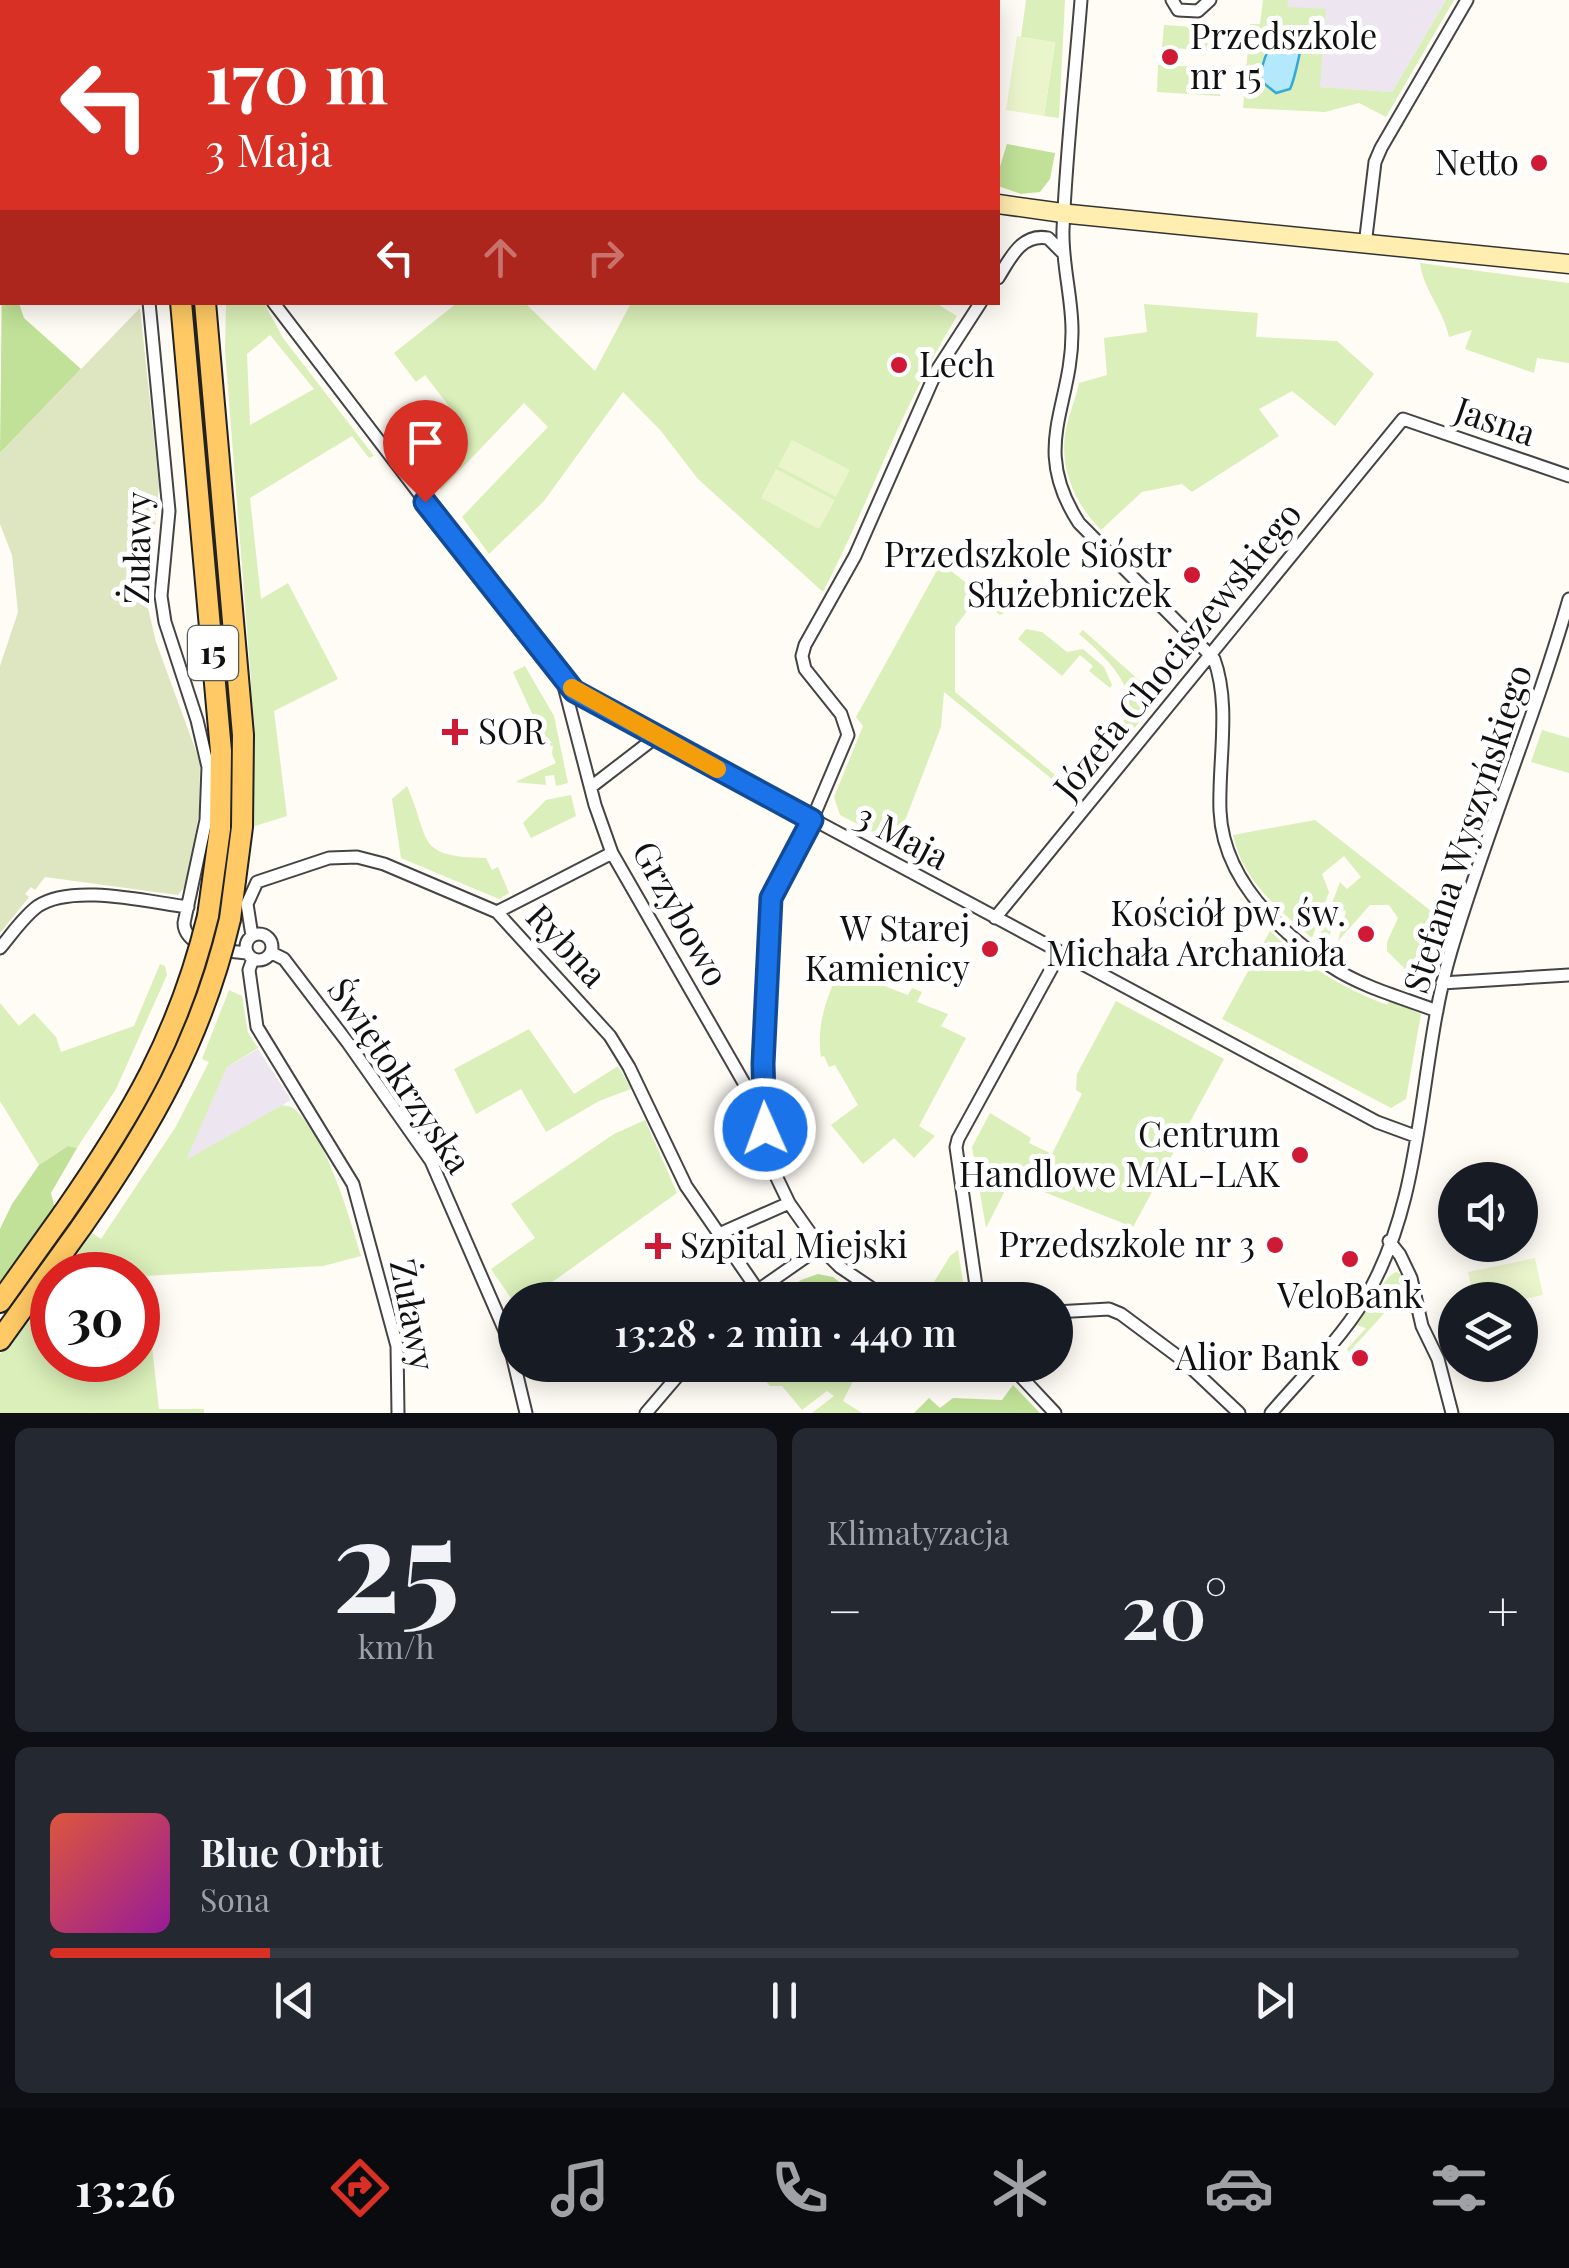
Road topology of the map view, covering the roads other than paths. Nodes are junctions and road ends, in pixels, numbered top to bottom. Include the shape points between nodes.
1 (1081, 0) edge
2 (1172, 0) edge
3 (1210, 0) edge
4 (1467, 0) edge
5 (1000, 204) edge
6 (1065, 214) junction
7 (1365, 245) junction
8 (1065, 257) junction
9 (1569, 264) edge
10 (1000, 275) edge
11 (150, 305) edge
12 (181, 305) edge
13 (205, 305) edge
14 (216, 305) edge
15 (979, 305) edge
16 (277, 306) edge
17 (213, 398) junction
18 (1403, 420) joint
19 (1569, 476) edge
20 (1569, 598) edge
21 (1210, 655) junction
22 (561, 678) junction
23 (656, 737) junction
24 (591, 788) junction
25 (812, 820) junction
26 (612, 852) junction
27 (188, 907) junction
28 (497, 912) junction
29 (219, 918) junction
30 (996, 918) junction
31 (252, 936) junction
32 (0, 948) edge
33 (1060, 952) junction
34 (269, 955) junction
35 (250, 956) junction
36 (1569, 974) edge
37 (1442, 984) junction
38 (1437, 1011) junction
39 (765, 1129) junction
40 (1416, 1136) junction
41 (789, 1204) junction
42 (719, 1234) junction
43 (1389, 1241) junction
44 (820, 1247) junction
45 (751, 1282) edge
46 (768, 1282) edge
47 (862, 1282) edge
48 (976, 1282) edge
49 (0, 1302) edge
50 (1073, 1311) edge
51 (0, 1340) edge
52 (672, 1382) edge
53 (1026, 1382) edge
54 (398, 1413) edge
55 (526, 1413) edge
56 (646, 1413) edge
57 (1055, 1413) edge
58 (1239, 1413) edge
59 (1271, 1413) edge
60 (1452, 1413) edge

1 - 6 street
2 - 3 street via 1178,10 1198,11
4 - 7 street via 1380,148
5 - 6 street
6 - 7 street
6 - 8 street
7 - 9 street
8 - 10 street via 1048,238 1033,238 1018,247
8 - 21 street via 1072,345 1054,438 1066,502
11 - 27 street, Żuławy via 170,511 161,596 208,766 206,820
12 - 29 main road, 15 via 222,751
13 - 17 main road, 15
14 - 17 main road
15 - 25 street via 936,370 855,556 804,645 805,669 841,714 848,735
16 - 22 street, 3 Maja
17 - 29 main road, 15 via 242,735 242,827
18 - 19 street, Jasna
18 - 21 street, Józefa Chociszewskiego
20 - 37 street, Stefana Wyszyńskiego
21 - 30 street, Józefa Chociszewskiego
21 - 38 street via 1220,688 1220,814 1235,871 1272,918 1334,968
22 - 23 street, 3 Maja
22 - 24 street, Grzybowo
23 - 24 street
23 - 25 street, 3 Maja
24 - 26 street, Grzybowo
25 - 30 street, 3 Maja
25 - 39 street via 771,898
26 - 28 street
26 - 39 street, Grzybowo
27 - 32 street via 54,898 28,915
27 - 35 street via 184,928 193,941
28 - 31 street, Rybna via 384,864 330,858 256,882 247,904
28 - 42 street, Rybna via 610,1036 686,1186
29 - 49 main road, 15, bridge via 161,1056 121,1128
29 - 51 main road, 15, bridge via 213,984 180,1068 136,1146
30 - 33 street, 3 Maja
31 - 34 street via 269,940
31 - 35 street via 246,943
33 - 40 street, 3 Maja via 1377,1122
33 - 48 street via 958,1139
34 - 35 street
34 - 55 street, Świętokrzyska via 284,959 431,1161 508,1338
35 - 54 street, Żuławy via 257,1027 353,1184 397,1346
36 - 37 street
37 - 38 street, Stefana Wyszyńskiego
38 - 40 street, Stefana Wyszyńskiego
39 - 41 street, Grzybowo
40 - 43 street, Stefana Wyszyńskiego
41 - 42 street
41 - 44 street, Grzybowo
42 - 45 street, Rybna
43 - 59 street, Stefana Wyszyńskiego via 1346,1326
43 - 60 street via 1411,1278
44 - 46 street
44 - 47 street, Grzybowo
50 - 58 street via 1121,1314
52 - 56 street
53 - 57 street

